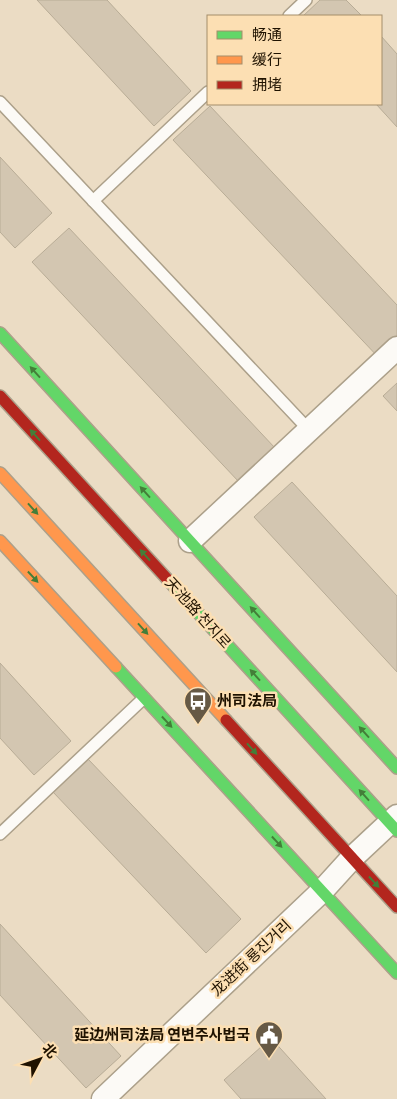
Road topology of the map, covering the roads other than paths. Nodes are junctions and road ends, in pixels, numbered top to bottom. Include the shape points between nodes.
1 (306, 0) edge
2 (290, 15) edge
3 (207, 93) edge
4 (0, 102) edge
5 (93, 201) junction
6 (0, 333) edge
7 (397, 348) edge
8 (0, 396) edge
9 (309, 430) junction
10 (0, 473) edge
11 (0, 541) edge
12 (190, 541) junction
13 (144, 698) junction
14 (397, 768) edge
15 (394, 823) edge
16 (0, 834) edge
17 (352, 858) junction
18 (322, 891) junction
19 (397, 906) edge
20 (397, 973) edge
21 (103, 1099) edge

1 - 2 lane
3 - 5 lane
4 - 5 lane
5 - 9 lane
12 -> 6 street
7 - 9 street
15 -> 8 street, 天池路 천지로
9 - 12 street
10 -> 17 street
11 -> 13 street
14 -> 12 street
13 - 16 lane
13 -> 18 street
15 - 17 street, 龙进街 룡진거리
17 - 18 street, 龙进街 룡진거리
17 -> 19 street
18 - 20 street
18 - 21 street, 龙进街 룡진거리

